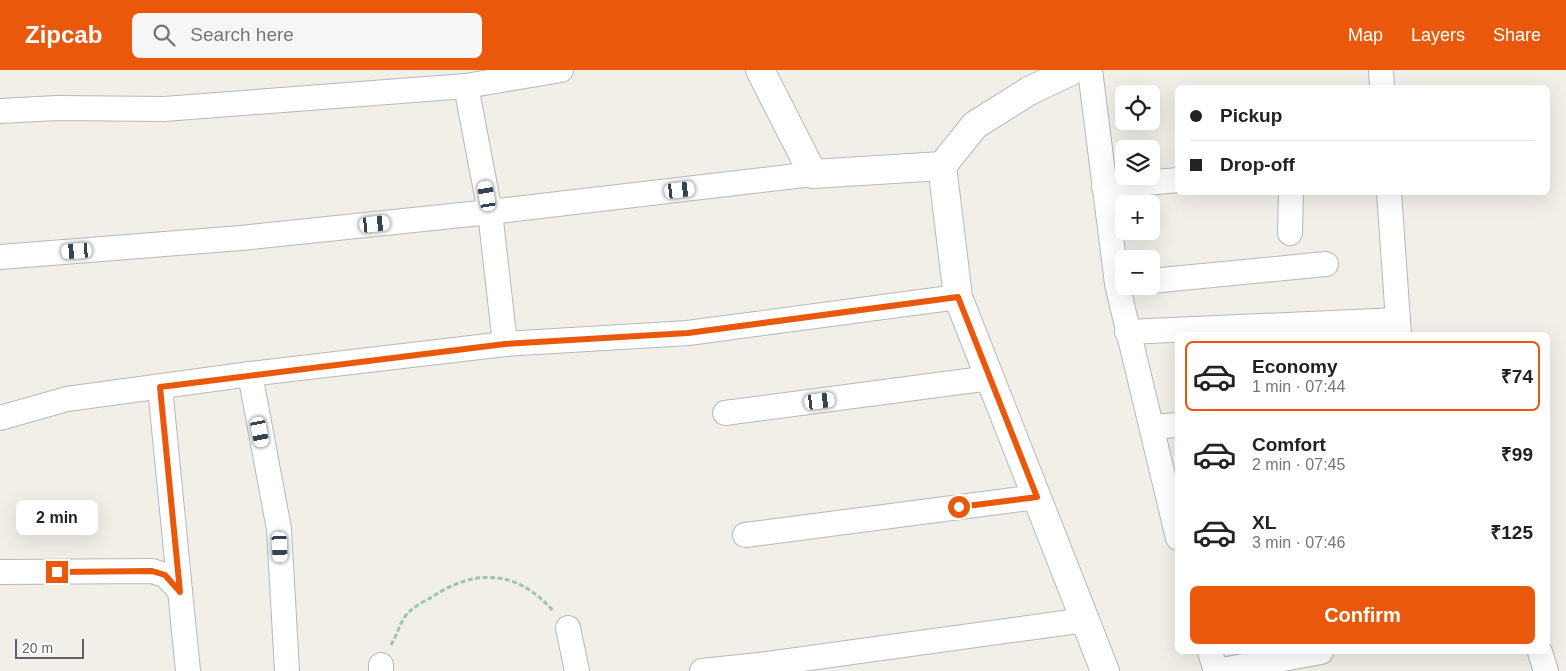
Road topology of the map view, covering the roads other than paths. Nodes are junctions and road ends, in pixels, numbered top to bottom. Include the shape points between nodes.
1 (561, 70) edge
2 (760, 70) edge
3 (1073, 70) edge
4 (1090, 70) edge
5 (1381, 70) edge
6 (1382, 85) edge
7 (466, 86) junction
8 (0, 111) edge
9 (942, 166) junction
10 (813, 174) junction
11 (1175, 180) edge
12 (1104, 187) junction
13 (1291, 195) edge
14 (1389, 195) edge
15 (490, 212) junction
16 (1290, 233) dead end
17 (1115, 250) edge
18 (0, 257) edge
19 (1326, 264) dead end
20 (1160, 280) edge
21 (1122, 295) edge
22 (958, 297) junction
23 (1398, 327) edge
24 (1127, 332) junction
25 (505, 344) junction
26 (250, 374) junction
27 (990, 378) junction
28 (160, 387) junction
29 (725, 413) dead end
30 (0, 418) edge
31 (1175, 425) edge
32 (1152, 428) junction
33 (1037, 497) junction
34 (1175, 525) edge
35 (745, 535) dead end
36 (0, 572) edge
37 (180, 592) junction
38 (1085, 620) junction
39 (568, 628) road end
40 (1211, 654) edge
41 (1309, 654) edge
42 (1541, 654) edge
43 (188, 671) edge
44 (287, 671) edge
45 (578, 671) edge
46 (702, 671) edge
47 (1106, 671) edge
48 (1546, 671) edge

1 - 7 street
2 - 10 street
3 - 9 street via 1029,91 975,125
4 - 12 street
5 - 6 street
7 - 8 street via 164,109
7 - 15 street
9 - 10 street
9 - 22 street
10 - 15 street
11 - 12 street
12 - 17 street
13 - 16 street
14 - 23 street
15 - 18 street via 241,238
15 - 25 street
19 - 20 street
21 - 24 street
22 - 25 street via 688,333
22 - 27 street
23 - 24 street
24 - 32 street
25 - 26 street
26 - 28 street
26 - 44 street via 279,529
27 - 29 street
27 - 33 street
28 - 30 street via 67,400
28 - 37 street
31 - 32 street
32 - 34 street
33 - 35 street
33 - 38 street
36 - 37 street via 152,571 165,575
37 - 43 street
38 - 46 street
38 - 47 street
39 - 45 street
40 - 41 street via 1216,671
42 - 48 street

